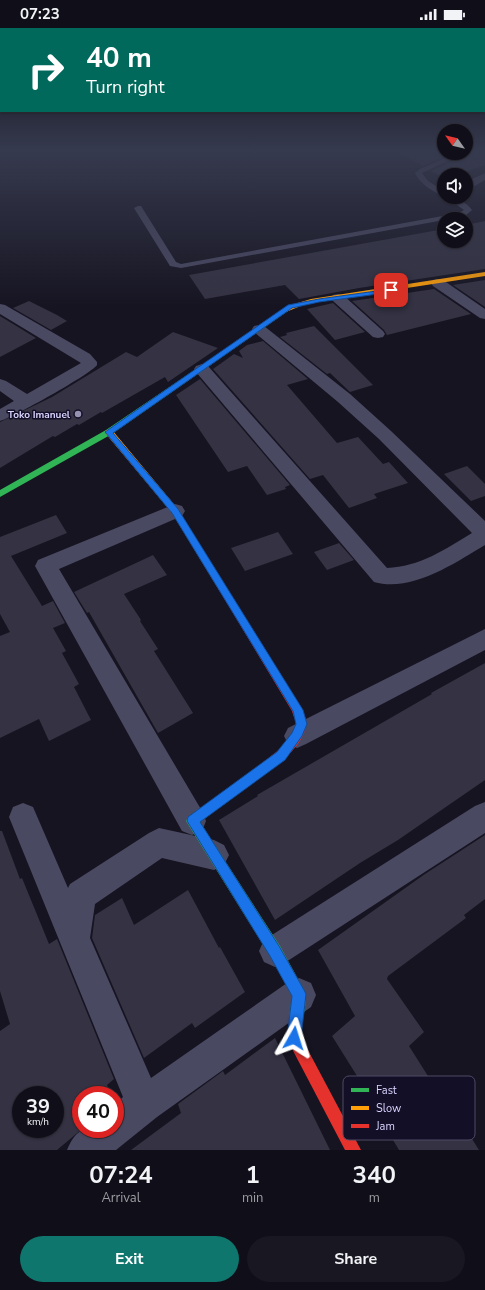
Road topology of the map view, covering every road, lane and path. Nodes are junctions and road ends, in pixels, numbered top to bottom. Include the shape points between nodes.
1 (462, 204) edge
2 (138, 208) dead end
3 (485, 274) edge
4 (438, 283) junction
5 (338, 298) junction
6 (0, 308) edge
7 (485, 315) edge
8 (259, 329) junction
9 (378, 334) dead end
10 (202, 369) junction
11 (0, 384) edge
12 (27, 402) junction
13 (0, 416) edge
14 (109, 432) junction
15 (0, 494) edge
16 (175, 511) junction
17 (485, 534) edge
18 (485, 638) edge
19 (297, 736) junction
20 (485, 816) edge
21 (23, 817) dead end
22 (192, 821) junction
23 (214, 855) junction
24 (74, 939) junction
25 (275, 951) junction
26 (299, 994) junction
27 (144, 1104) junction
28 (124, 1120) edge
29 (343, 1133) edge
30 (101, 1138) edge
31 (347, 1140) edge
32 (86, 1150) edge
33 (352, 1150) edge

1 - 2 lane via 468,210 461,215 181,266 173,264
3 - 4 street
4 - 5 street
4 - 7 street
5 - 8 street via 290,307
5 - 9 street
6 - 12 street via 89,362 82,370
8 - 10 street
8 - 17 street via 362,414
10 - 14 street
10 - 17 street via 382,576 396,577 430,567
11 - 12 street
12 - 13 street
14 - 15 street
14 - 16 street
16 - 19 street via 298,710 301,724
16 - 22 street via 46,566
18 - 19 street
19 - 22 street via 281,756
20 - 25 street
21 - 24 street
22 - 23 street
23 - 24 street via 159,843 81,894
23 - 25 street
24 - 27 street
25 - 26 street
26 - 27 street
26 - 29 street via 294,1038
27 - 28 street
30 - 32 street
31 - 33 street

